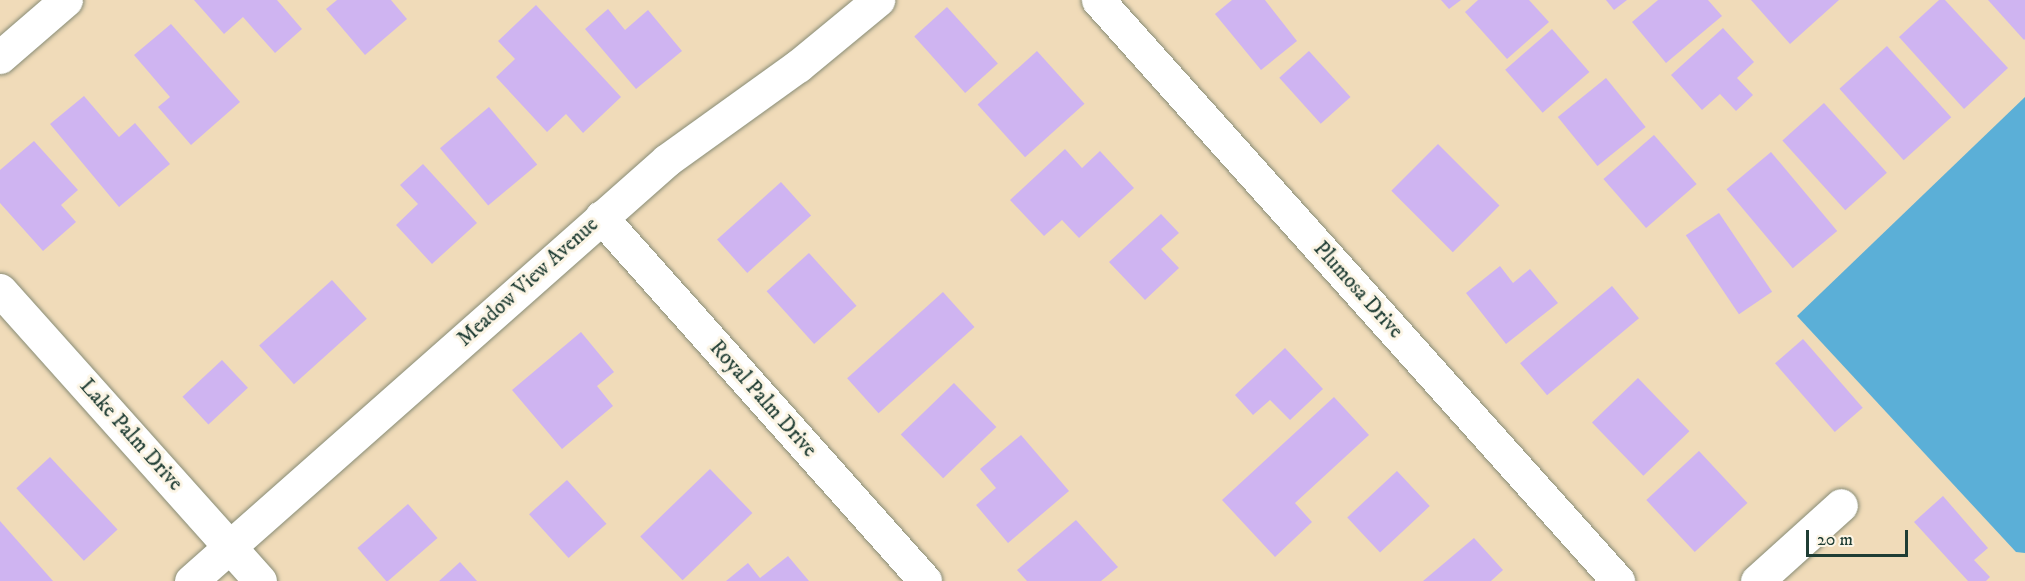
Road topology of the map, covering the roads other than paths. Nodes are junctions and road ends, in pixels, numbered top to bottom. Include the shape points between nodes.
1 (66, 0) edge
2 (878, 0) edge
3 (1098, 0) edge
4 (0, 57) edge
5 (601, 218) junction
6 (0, 290) edge
7 (1840, 505) dead end
8 (231, 546) junction
9 (191, 581) edge
10 (260, 581) edge
11 (926, 581) edge
12 (1618, 581) edge
13 (1757, 581) edge

1 - 4 street
2 - 5 street, Meadow View Avenue via 798,66 667,160
3 - 12 street, Plumosa Drive
5 - 8 street, Meadow View Avenue
5 - 11 street, Royal Palm Drive
6 - 8 street, Lake Palm Drive
7 - 13 street
8 - 9 street, Meadow View Avenue
8 - 10 street, Lake Palm Drive

